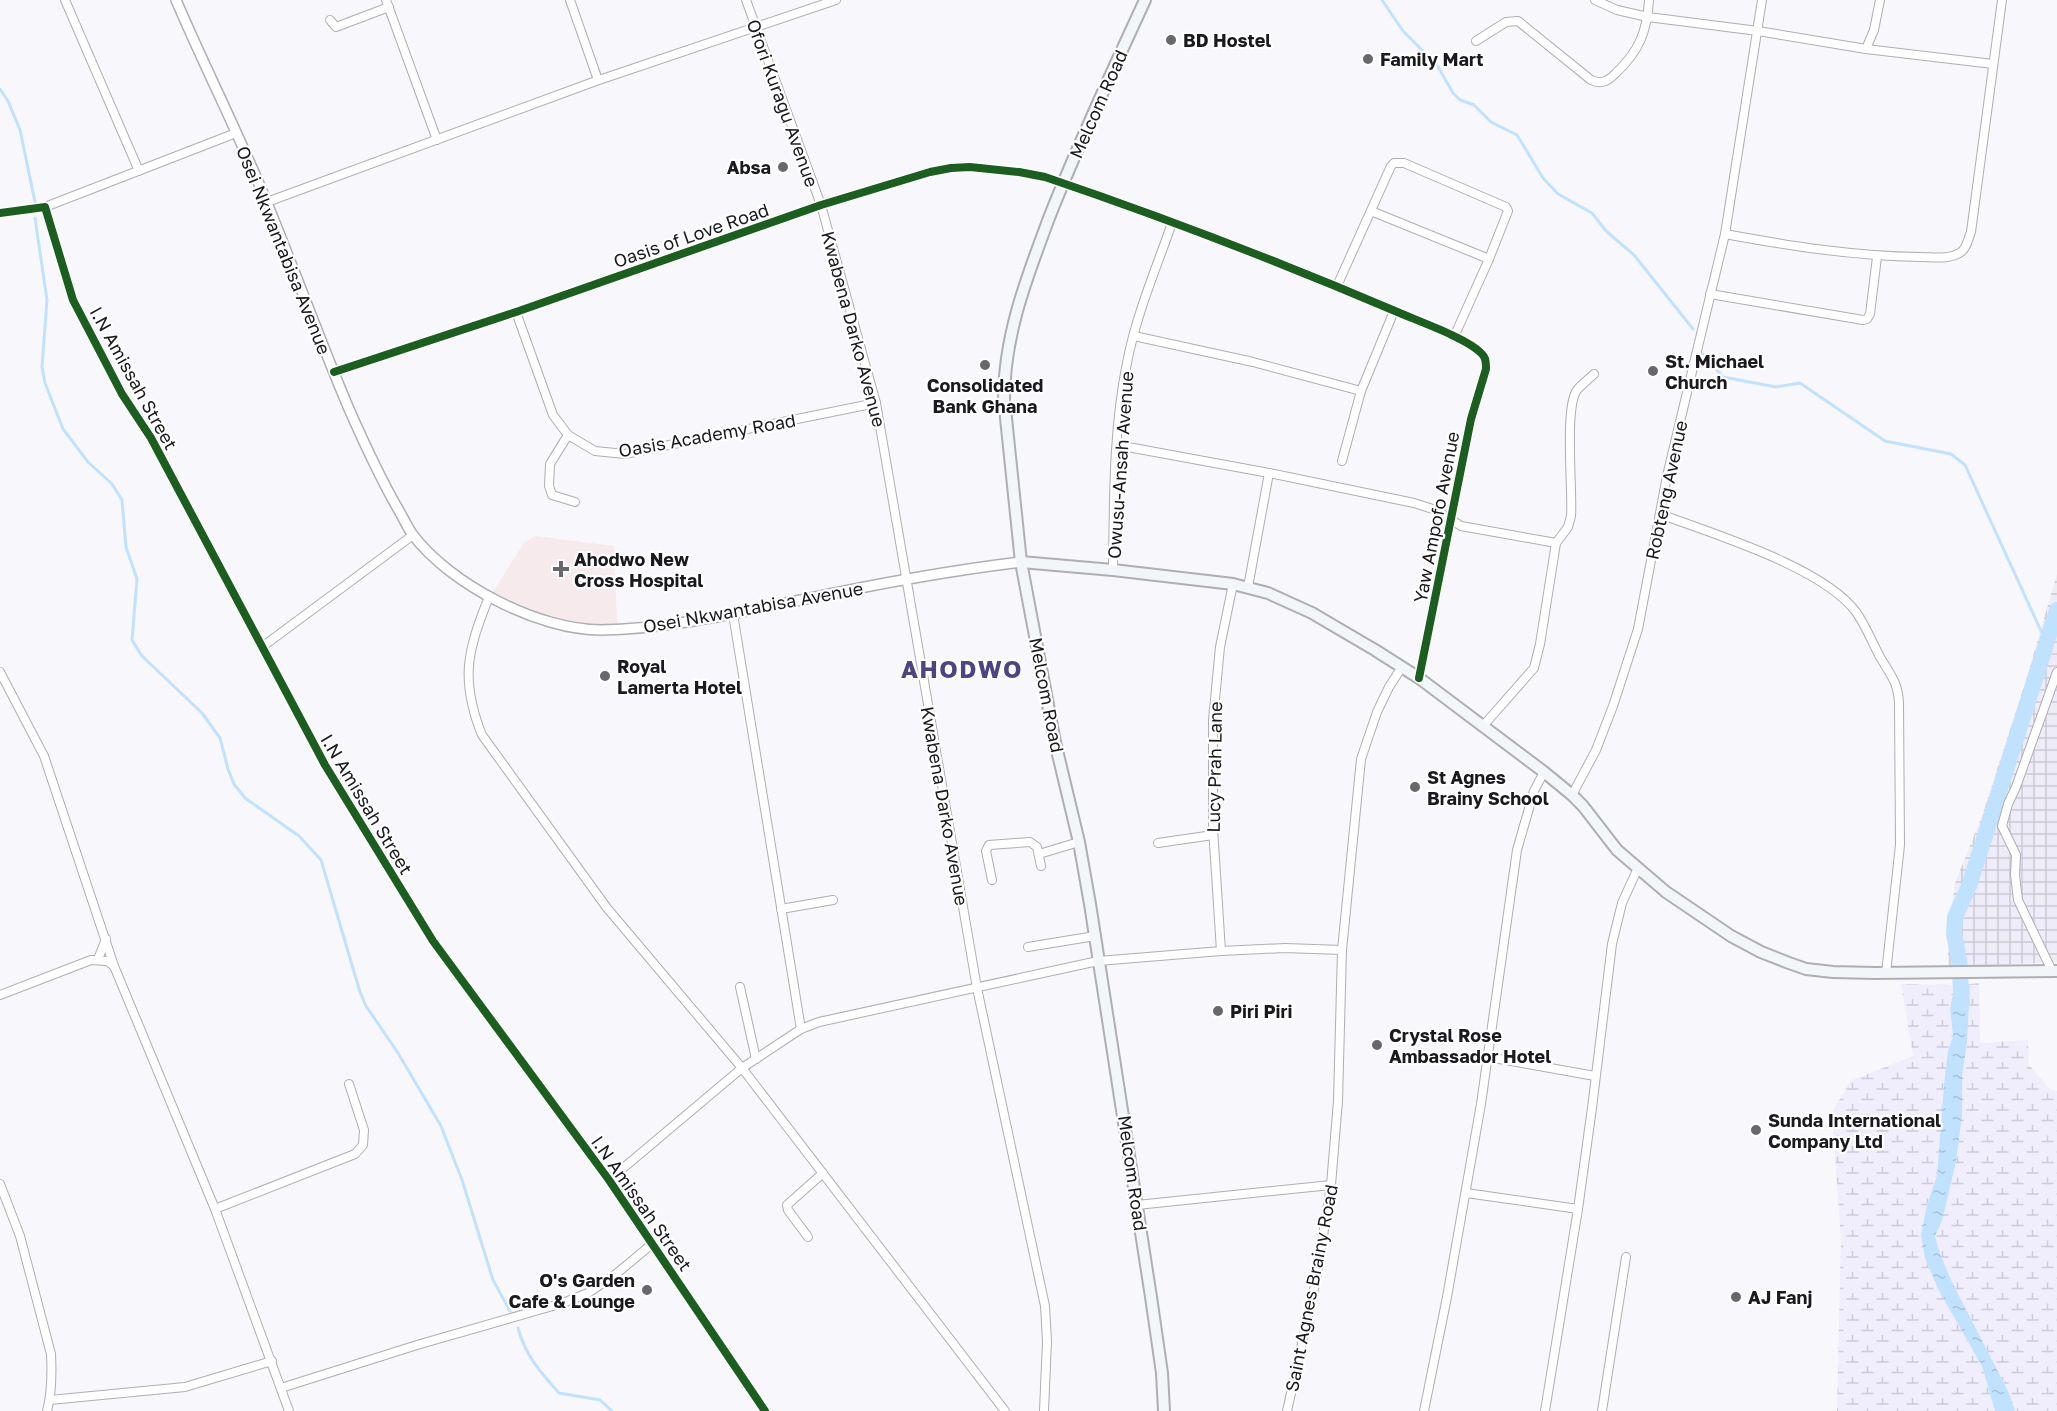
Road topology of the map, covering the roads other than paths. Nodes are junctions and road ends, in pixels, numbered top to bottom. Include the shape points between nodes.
1 (65, 0) edge
2 (176, 0) edge
3 (570, 0) edge
4 (746, 0) edge
5 (836, 0) edge
6 (1145, 0) edge
7 (1595, 0) edge
8 (1649, 0) edge
9 (1762, 0) edge
10 (1880, 0) edge
11 (2002, 0) edge
12 (387, 4) edge
13 (1648, 17) junction
14 (330, 20) dead end
15 (756, 28) junction
16 (1758, 32) junction
17 (1476, 41) dead end
18 (1866, 49) junction
19 (1993, 64) junction
20 (598, 80) junction
21 (236, 133) junction
22 (437, 140) junction
23 (139, 171) junction
24 (1063, 183) junction
25 (267, 202) junction
26 (821, 205) junction
27 (45, 207) junction
28 (1371, 212) junction
29 (0, 213) edge
30 (1172, 223) junction
31 (1725, 234) junction
32 (1876, 256) junction
33 (1489, 259) junction
34 (1337, 286) junction
35 (1710, 294) junction
36 (1394, 311) junction
37 (516, 312) junction
38 (1134, 336) junction
39 (1454, 337) junction
40 (1486, 362) joint
41 (334, 372) junction
42 (1594, 374) dead end
43 (1361, 391) junction
44 (876, 403) junction
45 (568, 435) junction
46 (1117, 445) junction
47 (1342, 460) dead end
48 (1269, 473) junction
49 (574, 502) dead end
50 (1660, 514) junction
51 (1451, 521) junction
52 (413, 535) junction
53 (1556, 543) junction
54 (1021, 562) junction
55 (1113, 570) junction
56 (907, 578) junction
57 (1233, 584) junction
58 (1248, 587) junction
59 (489, 597) junction
60 (733, 614) junction
61 (262, 647) junction
62 (1402, 667) junction
63 (0, 672) edge
64 (2057, 672) edge
65 (1419, 678) junction
66 (1483, 726) junction
67 (1544, 772) junction
68 (1572, 795) junction
69 (1213, 835) junction
70 (1079, 842) junction
71 (1158, 843) dead end
72 (1039, 854) junction
73 (1041, 866) dead end
74 (1638, 868) junction
75 (992, 880) dead end
76 (833, 900) dead end
77 (781, 909) junction
78 (1095, 936) junction
79 (106, 939) junction
80 (1028, 947) dead end
81 (1342, 950) junction
82 (1221, 951) junction
83 (98, 959) junction
84 (1098, 961) junction
85 (114, 966) junction
86 (2055, 971) edge
87 (1886, 973) junction
88 (740, 987) dead end
89 (977, 988) junction
90 (0, 995) edge
91 (801, 1029) junction
92 (1488, 1057) junction
93 (756, 1059) junction
94 (742, 1068) junction
95 (1595, 1076) junction
96 (349, 1084) dead end
97 (823, 1173) junction
98 (609, 1180) junction
99 (0, 1184) edge
100 (1331, 1185) junction
101 (1466, 1193) junction
102 (1137, 1205) junction
103 (4, 1207) edge
104 (215, 1209) junction
105 (1578, 1209) junction
106 (808, 1237) dead end
107 (652, 1244) junction
108 (1626, 1257) dead end
109 (272, 1361) junction
110 (281, 1388) junction
111 (50, 1400) junction
112 (47, 1411) edge
113 (289, 1411) edge
114 (765, 1411) edge
115 (1005, 1411) edge
116 (1044, 1411) edge
117 (1164, 1411) edge
118 (1287, 1411) edge
119 (1424, 1411) edge
120 (1545, 1411) edge
121 (1602, 1411) edge

1 - 23 street
2 - 21 street, Osei Nkwantabisa Avenue
3 - 20 street
4 - 15 street, Ofori Kuragu Avenue
5 - 15 street
6 - 24 main road, Melcom Road
7 - 13 street
8 - 13 street
9 - 16 street, Robteng Avenue
10 - 18 street
11 - 19 street
12 - 14 street via 336,27
12 - 22 street
13 - 16 street
13 - 17 street via 1636,52 1610,79 1597,83 1518,21 1506,22
15 - 20 street
15 - 26 street, Ofori Kuragu Avenue
16 - 18 street
16 - 31 street, Robteng Avenue
18 - 19 street
19 - 32 street via 1966,247 1943,257
20 - 22 street
21 - 23 street
21 - 25 street, Osei Nkwantabisa Avenue
22 - 25 street
23 - 27 street
24 - 26 street, Oasis of Love Road via 993,168 951,168
24 - 30 street, Oasis of Love Road
24 - 54 main road, Melcom Road via 1020,296 1004,375 1006,435
25 - 41 street, Osei Nkwantabisa Avenue
26 - 37 street, Oasis of Love Road
26 - 44 street, Kwabena Darko Avenue
27 - 29 street
27 - 61 street, I.N Amissah Street via 82,319 122,394 151,438
28 - 33 street
28 - 33 street via 1391,166 1404,163 1506,207 1508,211
28 - 34 street
30 - 34 street, Oasis of Love Road
30 - 38 street, Owusu-Ansah Avenue
31 - 32 street
31 - 35 street, Robteng Avenue
32 - 35 street via 1870,314 1863,320
33 - 39 street
34 - 36 street, Oasis of Love Road
35 - 50 street, Robteng Avenue
36 - 39 street, Oasis of Love Road
36 - 43 street
37 - 41 street, Oasis of Love Road
37 - 45 street, Oasis Academy Road via 553,415
38 - 43 street
38 - 46 street, Owusu-Ansah Avenue
39 - 40 street, Oasis of Love Road via 1482,354
40 - 51 street, Yaw Ampofo Avenue
41 - 52 street, Osei Nkwantabisa Avenue via 379,477
42 - 53 street via 1576,391 1573,400 1571,516
43 - 47 street
44 - 45 street, Oasis Academy Road via 625,454 595,451
44 - 56 street, Kwabena Darko Avenue
45 - 49 street via 550,464 549,489 552,495
46 - 48 street
46 - 55 street, Owusu-Ansah Avenue
48 - 51 street via 1414,503 1436,510
48 - 58 street
50 - 68 street, Robteng Avenue via 1638,629 1626,669 1596,750
50 - 87 street via 1772,557 1833,590 1856,612 1891,673 1899,703 1900,845
51 - 53 street via 1473,529
51 - 65 street, Yaw Ampofo Avenue
52 - 59 street, Osei Nkwantabisa Avenue via 462,582
52 - 61 street
53 - 66 street via 1534,668
54 - 55 main road
54 - 56 street, Osei Nkwantabisa Avenue
54 - 70 main road, Melcom Road via 1054,742
55 - 57 main road
56 - 60 street, Osei Nkwantabisa Avenue
56 - 89 street, Kwabena Darko Avenue
57 - 58 main road
57 - 69 street, Lucy Prah Lane via 1215,681
58 - 62 main road via 1312,613
59 - 60 street, Osei Nkwantabisa Avenue via 555,623 598,630 654,627
59 - 94 street via 468,656 473,712 483,735 607,908
60 - 77 street
61 - 98 street, I.N Amissah Street via 325,765 433,941
62 - 65 main road
62 - 81 street, Saint Agnes Brainy Road via 1385,695 1361,759
63 - 79 street via 44,756
64 - 86 street via 2002,825 2016,855 2018,900
65 - 66 main road
66 - 67 main road
67 - 68 main road
67 - 92 street via 1516,850
68 - 74 main road via 1617,850
69 - 71 street
69 - 82 street, Lucy Prah Lane
70 - 72 street
70 - 78 main road, Melcom Road
72 - 73 street
72 - 75 street via 1030,842 989,845 986,851
74 - 87 main road via 1714,925 1761,952 1806,969
74 - 95 street via 1622,903 1612,944
76 - 77 street
77 - 91 street
78 - 80 street
78 - 84 main road, Melcom Road
79 - 83 street
79 - 85 street
81 - 82 street
81 - 100 street, Saint Agnes Brainy Road via 1338,1101
82 - 84 street
83 - 85 street
83 - 90 street
84 - 89 street
84 - 102 main road, Melcom Road
85 - 104 street
86 - 87 main road
88 - 93 street
89 - 91 street
89 - 116 street, Kwabena Darko Avenue via 1046,1306
91 - 93 street
92 - 95 street
92 - 101 street
93 - 94 street
94 - 97 street
94 - 98 street
95 - 105 street
96 - 104 street via 364,1130 363,1145 355,1154
97 - 106 street via 788,1205
97 - 115 street
98 - 107 street, I.N Amissah Street
99 - 103 street
100 - 102 street
100 - 118 street, Saint Agnes Brainy Road via 1316,1280
101 - 105 street
101 - 119 street
102 - 117 main road, Melcom Road
103 - 111 street via 20,1236 51,1354
104 - 109 street
105 - 120 street
107 - 110 street via 588,1293 563,1303
107 - 114 street, I.N Amissah Street
108 - 121 street
109 - 110 street
109 - 111 street via 185,1387
110 - 113 street
111 - 112 street

